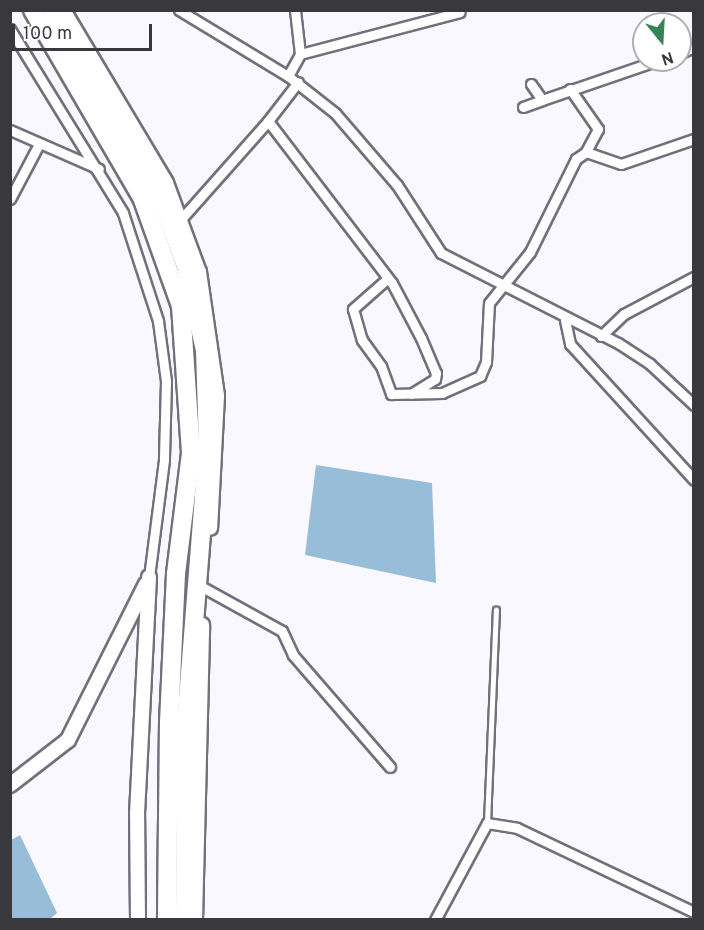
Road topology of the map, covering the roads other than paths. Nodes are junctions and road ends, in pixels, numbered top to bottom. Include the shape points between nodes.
1 (33, 10) edge
2 (53, 10) edge
3 (63, 10) edge
4 (179, 10) edge
5 (295, 10) edge
6 (460, 12) edge
7 (10, 29) edge
8 (300, 54) junction
9 (632, 69) edge
10 (288, 76) junction
11 (298, 82) junction
12 (531, 84) dead end
13 (570, 89) junction
14 (542, 100) junction
15 (523, 107) dead end
16 (268, 121) junction
17 (10, 130) edge
18 (693, 139) edge
19 (38, 146) junction
20 (586, 152) junction
21 (99, 169) junction
22 (10, 199) edge
23 (182, 218) junction
24 (693, 277) edge
25 (388, 278) junction
26 (500, 285) junction
27 (565, 320) junction
28 (601, 336) junction
29 (409, 395) junction
30 (693, 405) edge
31 (693, 480) edge
32 (177, 574) junction
33 (149, 577) junction
34 (204, 588) junction
35 (496, 610) dead end
36 (390, 767) dead end
37 (10, 785) edge
38 (487, 823) junction
39 (693, 912) edge
40 (138, 920) edge
41 (167, 920) edge
42 (185, 920) edge
43 (195, 920) edge
44 (435, 920) edge

1 - 32 highway via 142,197 181,306 191,416
2 - 42 highway via 163,204 187,269 205,350 209,424 186,723
3 - 23 street via 128,115
4 - 10 street
5 - 8 street
6 - 8 street
7 - 21 street
8 - 10 street
9 - 13 street
10 - 11 street
11 - 16 street
11 - 26 street via 335,113 397,185 441,254
12 - 14 street
13 - 14 street
13 - 20 street via 598,129
14 - 15 street
16 - 23 street
16 - 25 street
17 - 19 street
18 - 20 street via 621,164
19 - 21 street
19 - 22 street
20 - 26 street via 576,159 530,252
21 - 33 street via 123,213 146,276 166,381 164,460
23 - 34 street via 211,324 218,396
24 - 28 street via 624,314
25 - 29 street via 436,372 435,379
25 - 29 street via 360,298 353,309 355,323 391,394
26 - 27 street
26 - 29 street via 484,324 486,362 480,376 442,393
27 - 28 street
27 - 31 street via 570,344
28 - 30 street via 650,364
32 - 33 street
32 - 41 highway via 165,791
33 - 37 street via 68,740
33 - 40 street via 137,814
34 - 36 street via 282,631 293,655
34 - 43 street
35 - 38 lane
38 - 39 street via 517,828
38 - 44 street

